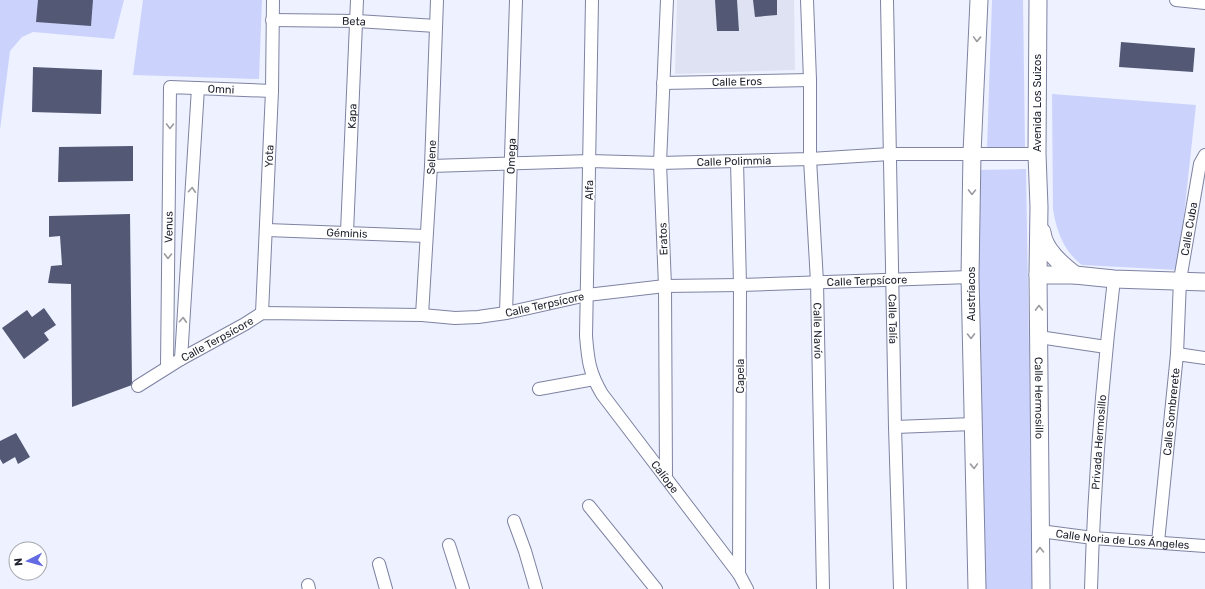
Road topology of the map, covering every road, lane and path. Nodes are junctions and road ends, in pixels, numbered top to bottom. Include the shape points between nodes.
1 (273, 0) edge
2 (357, 0) edge
3 (437, 0) edge
4 (516, 0) edge
5 (592, 0) edge
6 (667, 0) edge
7 (808, 0) edge
8 (887, 0) edge
9 (979, 0) edge
10 (1038, 0) edge
11 (1176, 0) edge
12 (1200, 1) edge
13 (272, 20) junction
14 (357, 21) junction
15 (436, 26) junction
16 (810, 80) junction
17 (663, 83) junction
18 (170, 87) joint
19 (198, 88) junction
20 (272, 91) junction
21 (972, 153) junction
22 (890, 154) junction
23 (1037, 154) junction
24 (1205, 155) edge
25 (810, 159) junction
26 (590, 161) junction
27 (737, 161) junction
28 (510, 163) junction
29 (660, 163) junction
30 (431, 166) junction
31 (1039, 206) junction
32 (267, 230) junction
33 (348, 232) junction
34 (426, 236) junction
35 (1038, 275) junction
36 (1075, 275) junction
37 (970, 277) junction
38 (1114, 278) junction
39 (892, 280) junction
40 (1180, 280) junction
41 (816, 282) junction
42 (1205, 282) edge
43 (740, 285) junction
44 (665, 286) junction
45 (587, 295) junction
46 (262, 313) junction
47 (506, 313) junction
48 (422, 315) junction
49 (1039, 337) junction
50 (1106, 347) junction
51 (1177, 354) junction
52 (1205, 358) edge
53 (181, 359) junction
54 (167, 367) junction
55 (594, 379) junction
56 (138, 386) dead end
57 (539, 389) dead end
58 (973, 424) junction
59 (895, 427) junction
60 (666, 478) junction
61 (589, 506) dead end
62 (514, 521) dead end
63 (1040, 530) junction
64 (1092, 538) junction
65 (1158, 542) junction
66 (450, 545) dead end
67 (1205, 546) edge
68 (379, 564) dead end
69 (739, 574) junction
70 (386, 589) edge
71 (463, 589) edge
72 (536, 589) edge
73 (656, 589) edge
74 (747, 589) edge
75 (823, 589) edge
76 (900, 589) edge
77 (977, 589) edge
78 (1041, 589) edge
79 (1091, 589) edge

1 - 13 street, Yota
2 - 14 street, Kapa
3 - 15 street, Selene
4 - 28 street, Omega
5 - 26 street, Alfa
6 - 17 street, Eratos
7 - 16 street, Calle Navío
8 - 22 street, Calle Talía
9 -> 21 street, Austríacos
10 - 23 street, Avenida Los Suizos
11 - 12 street
13 - 14 street, Beta
13 - 20 street, Yota
14 - 15 street, Beta
14 - 33 street, Kapa
15 - 30 street, Selene
16 - 17 street, Calle Eros
16 - 25 street, Calle Navío
17 - 29 street, Eratos
18 - 19 street, Omni
18 -> 54 street, Venus
19 - 20 street, Omni
53 -> 19 street, Venus
20 - 32 street, Yota
21 - 22 street, Calle Polimmia
21 - 23 street, Calle Polimmia
21 -> 37 street, Austríacos
22 - 25 street, Calle Polimmia
22 - 39 street, Calle Talía
23 - 31 street, Avenida Los Suizos
24 - 40 street, Calle Cuba via 1200,164
25 - 27 street, Calle Polimmia
25 - 41 street, Calle Navío
26 - 28 street, Calle Polimmia
26 - 29 street, Calle Polimmia
26 - 45 street, Alfa
27 - 29 street, Calle Polimmia
27 - 43 street, Capela
28 - 30 street, Calle Polimmia
28 - 47 street, Omega
29 - 44 street, Eratos
30 - 34 street, Selene
31 - 35 street, Calle Hermosillo
31 - 36 street via 1043,240 1056,258
32 - 33 street, Géminis
32 - 46 street, Yota
33 - 34 street, Géminis
34 - 48 street, Selene
35 - 36 street
49 -> 35 street, Calle Hermosillo
36 - 38 street
37 - 39 street, Calle Terpsícore
37 -> 58 street, Austríacos
38 - 40 street
38 - 50 street, Privada Hermosillo
39 - 41 street, Calle Terpsícore
39 - 59 street, Calle Talía
40 - 42 street
40 - 51 street, Calle Sombrerete
41 - 43 street, Calle Terpsícore
41 - 75 street, Calle Navío
43 - 44 street, Calle Terpsícore
43 - 69 street, Capela
44 - 45 street, Calle Terpsícore
44 - 60 street, Eratos
45 - 47 street, Calle Terpsícore
45 - 55 street, Alfa via 586,336 588,360
46 - 48 street, Calle Terpsícore
46 - 53 street, Calle Terpsícore
47 - 48 street, Calle Terpsícore via 455,318
49 - 50 street
49 - 63 street, Calle Hermosillo
50 - 64 street, Privada Hermosillo
51 - 52 street
51 - 65 street, Calle Sombrerete
53 - 54 street, Calle Terpsícore
54 - 56 street, Calle Terpsícore
55 - 57 street
55 - 60 street, Calíope
58 - 59 street
58 -> 77 street, Austríacos
59 - 76 street, Calle Talía
60 - 69 street, Calíope
61 - 73 street
62 - 72 street
63 - 64 street, Calle Noria de Los Ángeles
78 -> 63 street, Calle Hermosillo
64 - 65 street, Calle Noria de Los Ángeles
64 - 79 street, Privada Hermosillo
65 - 67 street, Calle Noria de Los Ángeles
66 - 71 street
68 - 70 street
69 - 74 street, Capela

